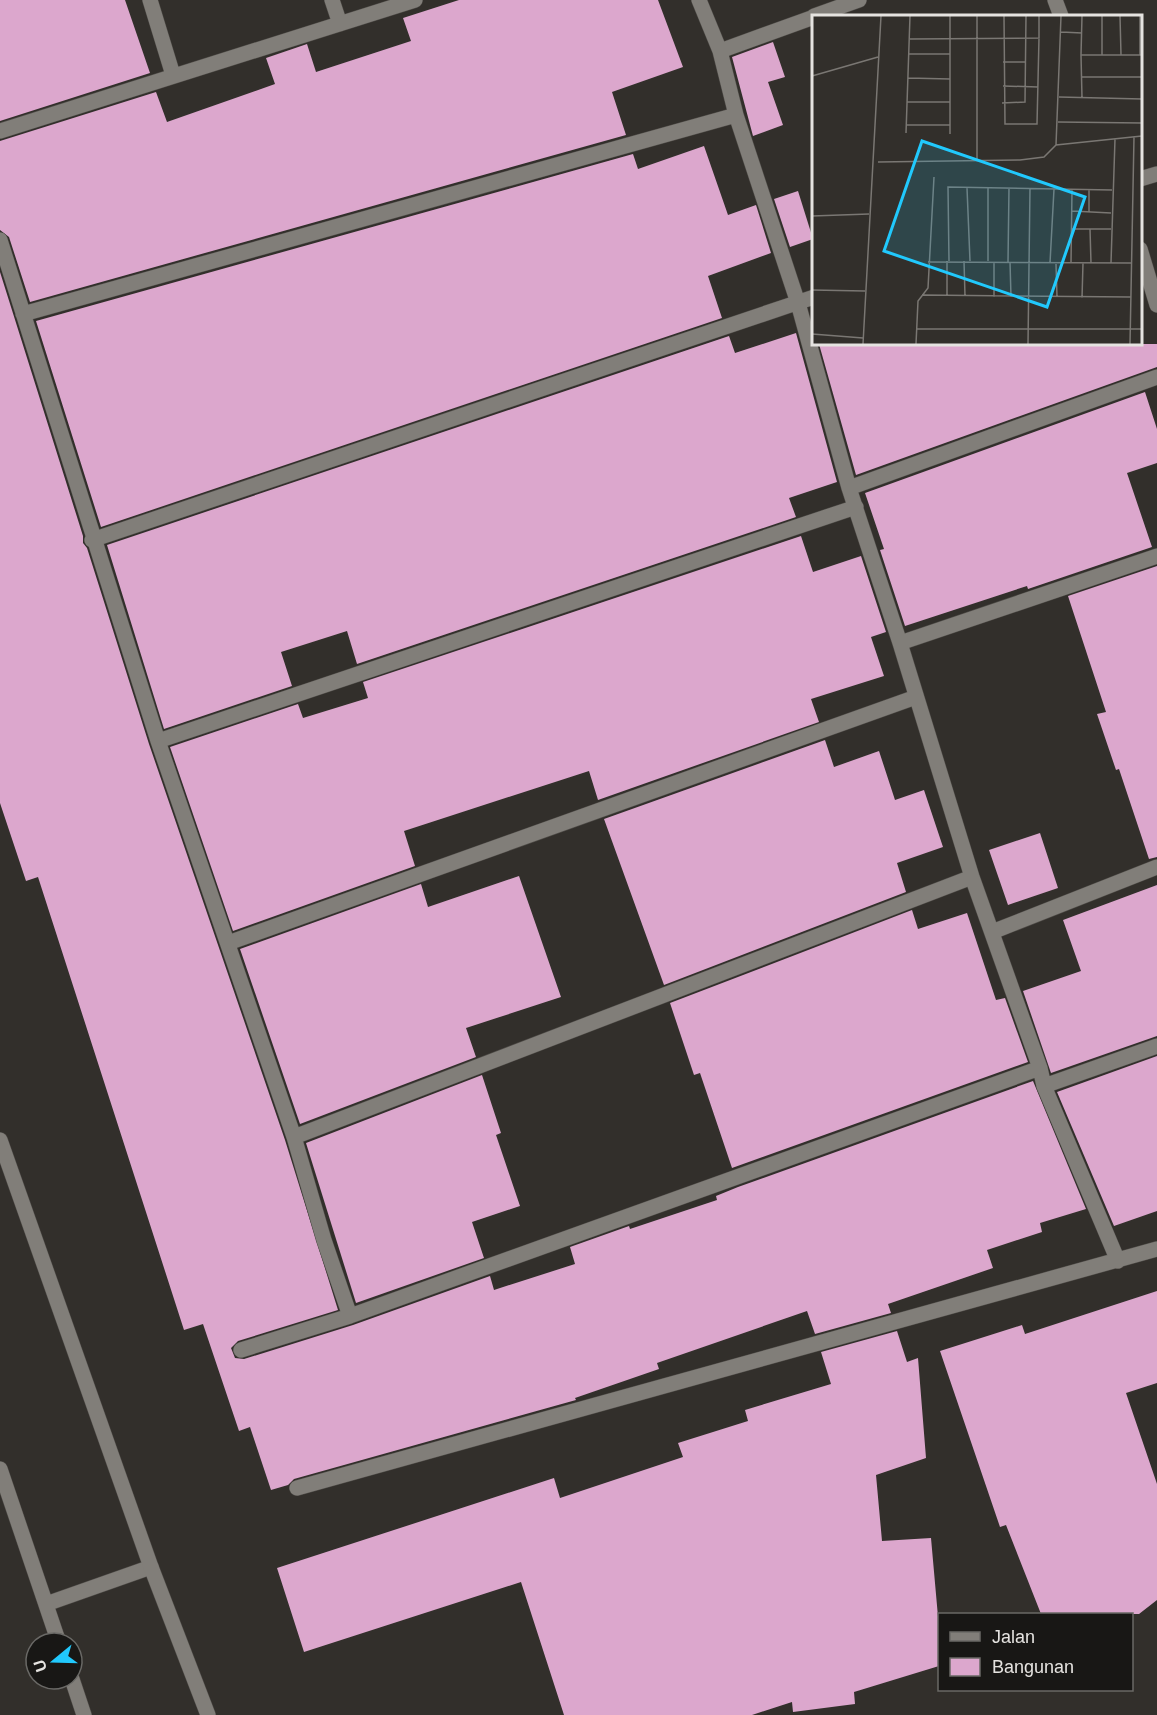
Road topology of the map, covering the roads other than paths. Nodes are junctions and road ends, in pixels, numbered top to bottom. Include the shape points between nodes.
1 (150, 0) edge
2 (332, 0) edge
3 (415, 0) edge
4 (699, 0) edge
5 (859, 0) edge
6 (1055, 0) edge
7 (819, 15) edge
8 (1061, 15) edge
9 (812, 18) edge
10 (340, 24) junction
11 (720, 51) junction
12 (173, 75) junction
13 (736, 115) junction
14 (0, 131) edge
15 (1157, 174) edge
16 (1142, 178) edge
17 (0, 240) edge
18 (1142, 256) edge
19 (812, 297) edge
20 (798, 303) junction
21 (1157, 305) edge
22 (23, 314) junction
23 (1157, 377) edge
24 (849, 488) junction
25 (856, 507) junction
26 (92, 540) junction
27 (1157, 556) edge
28 (900, 643) junction
29 (916, 697) junction
30 (158, 741) junction
31 (1157, 867) edge
32 (972, 877) junction
33 (992, 932) junction
34 (228, 943) junction
35 (1157, 1046) edge
36 (1040, 1068) junction
37 (1044, 1086) junction
38 (294, 1137) junction
39 (0, 1140) edge
40 (1157, 1249) edge
41 (1118, 1261) junction
42 (350, 1316) junction
43 (241, 1350) dead end
44 (0, 1469) edge
45 (297, 1488) dead end
46 (151, 1567) junction
47 (46, 1604) junction
48 (55, 1631) edge
49 (76, 1691) edge
50 (84, 1715) edge
51 (208, 1715) edge

1 - 12 street
2 - 10 street
3 - 10 street
4 - 11 street
5 - 7 street
6 - 8 street
9 - 11 street
10 - 12 street
11 - 13 street
12 - 14 street
13 - 20 street
13 - 22 street
15 - 16 street
17 - 22 street
18 - 21 street
19 - 20 street
20 - 24 street
20 - 26 street
22 - 26 street
23 - 24 street
24 - 25 street
25 - 28 street
25 - 30 street
26 - 30 street
27 - 28 street
28 - 29 street
29 - 32 street
29 - 34 street
30 - 34 street
31 - 33 street
32 - 33 street
32 - 38 street
33 - 36 street
34 - 38 street
35 - 37 street
36 - 37 street
36 - 42 street
37 - 41 street
38 - 42 street
39 - 46 street
40 - 41 street
41 - 45 street
42 - 43 street
44 - 47 street
46 - 47 street
46 - 51 street
47 - 48 street
49 - 50 street

